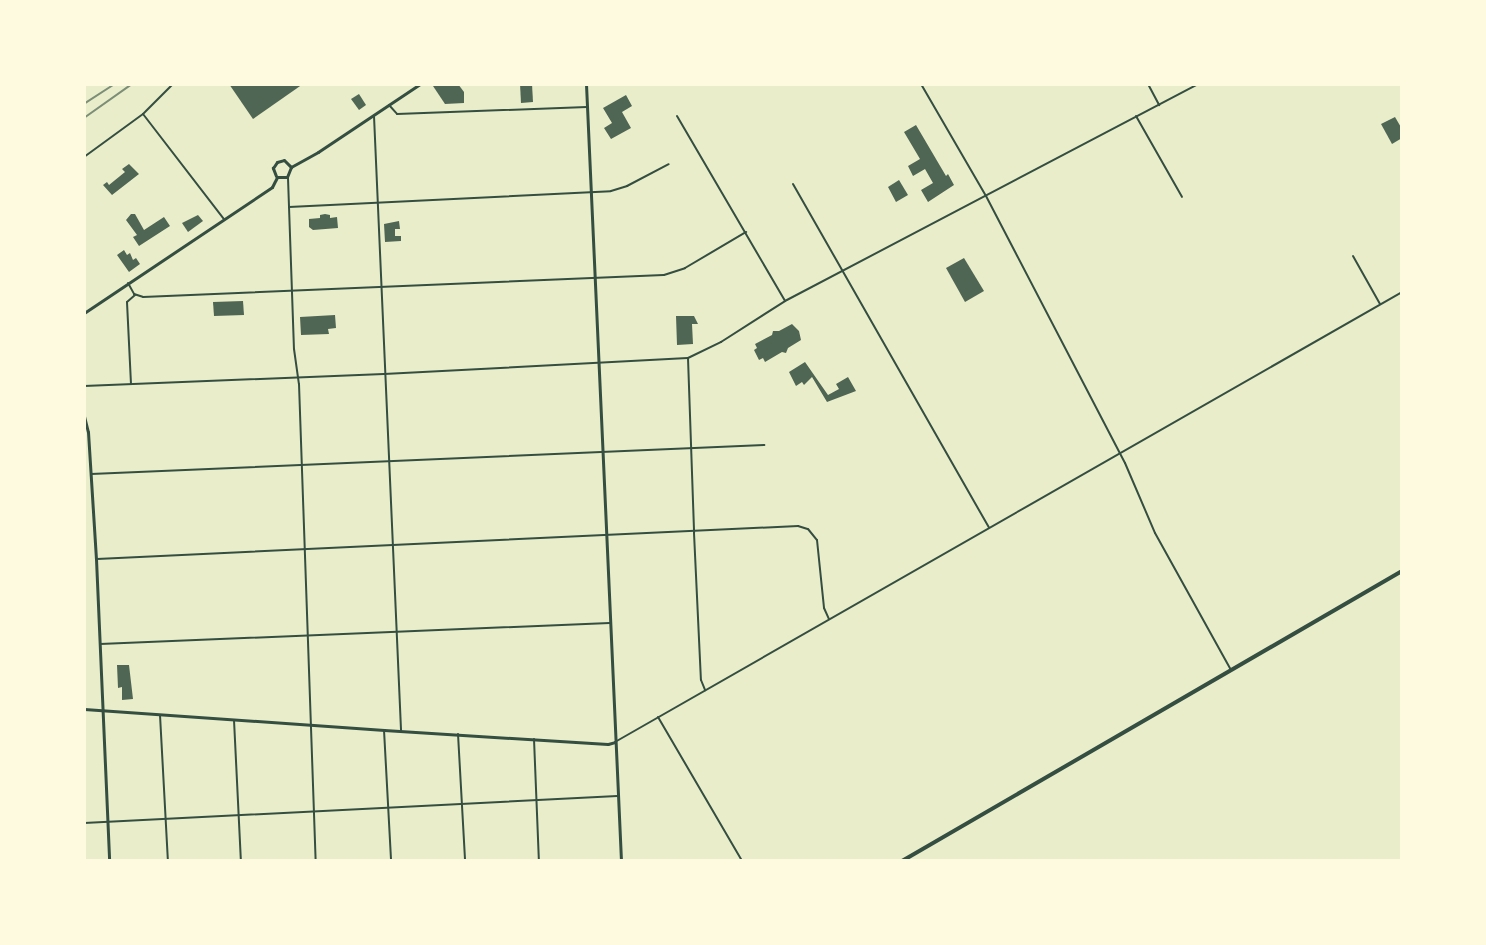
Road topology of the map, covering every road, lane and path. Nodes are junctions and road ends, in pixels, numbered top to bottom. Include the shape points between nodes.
1 (173, 84) edge
2 (420, 84) edge
3 (586, 84) edge
4 (921, 84) edge
5 (1148, 84) edge
6 (1198, 84) edge
7 (389, 105) junction
8 (1159, 105) junction
9 (587, 107) junction
10 (142, 114) junction
11 (374, 116) junction
12 (677, 116) dead end
13 (1136, 116) junction
14 (84, 157) edge
15 (669, 164) dead end
16 (291, 167) junction
17 (277, 177) junction
18 (287, 177) junction
19 (793, 184) dead end
20 (591, 192) junction
21 (986, 196) junction
22 (1182, 197) dead end
23 (377, 202) junction
24 (289, 207) junction
25 (224, 219) junction
26 (746, 232) junction
27 (1353, 256) dead end
28 (842, 271) junction
29 (594, 276) junction
30 (128, 284) junction
31 (381, 286) junction
32 (292, 291) junction
33 (1402, 292) edge
34 (135, 295) junction
35 (785, 301) junction
36 (1380, 304) junction
37 (84, 313) edge
38 (688, 358) junction
39 (598, 363) junction
40 (384, 374) junction
41 (297, 377) junction
42 (131, 384) junction
43 (84, 386) edge
44 (84, 416) edge
45 (86, 432) edge
46 (764, 445) dead end
47 (692, 447) junction
48 (602, 450) junction
49 (1119, 452) junction
50 (389, 460) junction
51 (302, 464) junction
52 (91, 474) junction
53 (989, 527) junction
54 (694, 533) junction
55 (607, 537) junction
56 (392, 546) junction
57 (305, 550) junction
58 (96, 559) junction
59 (1402, 571) edge
60 (829, 619) junction
61 (610, 623) junction
62 (396, 632) junction
63 (308, 636) junction
64 (100, 644) junction
65 (1231, 670) junction
66 (705, 690) junction
67 (84, 709) edge
68 (104, 711) junction
69 (160, 715) junction
70 (658, 717) junction
71 (234, 720) junction
72 (312, 725) junction
73 (384, 730) junction
74 (401, 731) junction
75 (459, 734) junction
76 (534, 739) junction
77 (615, 742) junction
78 (617, 796) junction
79 (536, 801) junction
80 (462, 803) junction
81 (388, 807) junction
82 (314, 812) junction
83 (239, 816) junction
84 (166, 819) junction
85 (107, 822) junction
86 (84, 823) edge
87 (109, 861) edge
88 (168, 861) edge
89 (242, 861) edge
90 (316, 861) edge
91 (390, 861) edge
92 (465, 861) edge
93 (539, 861) edge
94 (621, 861) edge
95 (742, 861) edge
96 (902, 861) edge

1 - 10 street
2 - 7 street
3 - 9 street
4 - 21 street
5 - 8 street
6 - 8 street
7 - 9 street via 397,114
7 - 11 street
8 - 13 street
9 - 20 street
10 - 14 street
10 - 25 street
11 - 16 street
11 - 23 street
12 - 26 street
13 - 21 street
13 - 22 street
15 - 20 street via 622,188
16 - 17 street via 284,160 277,162 273,168
16 - 18 street
17 - 18 street
17 - 25 street via 272,186
18 - 24 street
19 - 28 street
20 - 23 street
20 - 29 street
21 - 28 street
21 - 49 street
23 - 24 street
23 - 31 street
24 - 32 street
25 - 30 street
26 - 29 street via 673,273
26 - 35 street
27 - 36 street
28 - 35 street
28 - 53 street
29 - 31 street
29 - 39 street
30 - 34 street
30 - 37 street
31 - 32 street
31 - 40 street
32 - 34 street
32 - 41 street
33 - 36 street
34 - 42 street via 127,302
35 - 38 street
36 - 49 street
38 - 39 street
38 - 47 street
39 - 40 street
39 - 48 street
40 - 41 street
40 - 50 street
41 - 42 street
41 - 51 street
42 - 43 street
44 - 45 street
45 - 52 street
46 - 47 street
47 - 48 street
47 - 54 street
48 - 50 street
48 - 55 street
49 - 53 street
49 - 65 street via 1155,533
50 - 51 street
50 - 56 street
51 - 52 street
51 - 57 street
52 - 58 street
53 - 60 street
54 - 55 street
54 - 60 street via 798,526 808,529 819,546 824,608
54 - 66 street via 701,680
55 - 56 street
55 - 61 street
56 - 57 street
56 - 62 street
57 - 58 street
57 - 63 street
58 - 64 street
59 - 65 main road
60 - 66 street
61 - 62 street
61 - 77 street
62 - 63 street
62 - 74 street
63 - 64 street
63 - 72 street
64 - 68 street
65 - 96 main road
66 - 70 street
67 - 68 street
68 - 69 street
68 - 85 street
69 - 71 street
69 - 84 street
70 - 77 street
70 - 95 street
71 - 72 street
71 - 83 street
72 - 73 street
72 - 82 street
73 - 74 street
73 - 81 street
74 - 75 street
75 - 76 street
75 - 80 street
76 - 77 street
76 - 79 street
77 - 78 street
78 - 79 street
78 - 94 street
79 - 80 street
79 - 93 street
80 - 81 street
80 - 92 street
81 - 82 street
81 - 91 street
82 - 83 street
82 - 90 street
83 - 84 street
83 - 89 street
84 - 85 street
84 - 88 street
85 - 86 street
85 - 87 street

